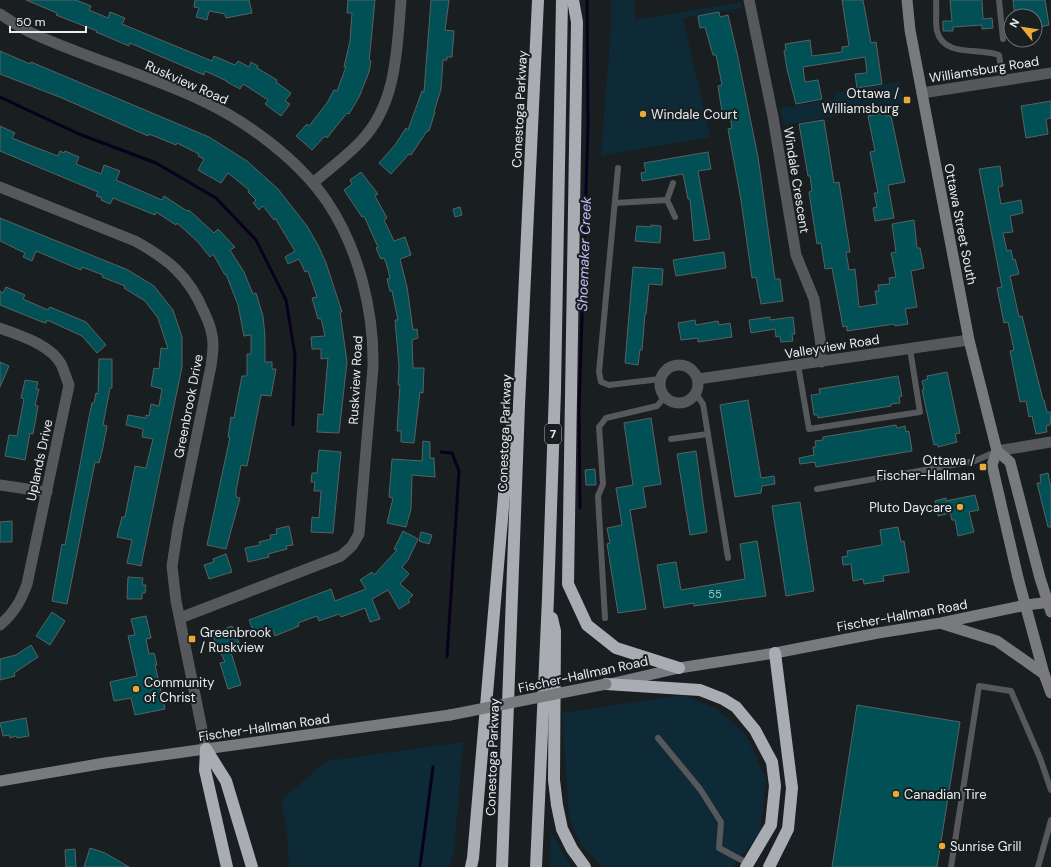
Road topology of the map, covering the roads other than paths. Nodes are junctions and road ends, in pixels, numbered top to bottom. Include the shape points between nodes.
1 (401, 0) edge
2 (538, 0) edge
3 (562, 0) edge
4 (573, 0) edge
5 (749, 0) edge
6 (907, 0) edge
7 (936, 0) edge
8 (999, 0) edge
9 (0, 14) edge
10 (1003, 38) dead end
11 (1051, 73) edge
12 (1003, 80) junction
13 (922, 93) junction
14 (618, 168) dead end
15 (313, 183) junction
16 (673, 183) dead end
17 (0, 187) edge
18 (667, 200) junction
19 (615, 203) junction
20 (676, 217) dead end
21 (0, 328) edge
22 (969, 340) junction
23 (910, 349) junction
24 (821, 362) junction
25 (798, 365) junction
26 (660, 379) junction
27 (698, 379) junction
28 (696, 394) junction
29 (665, 397) junction
30 (519, 405) junction
31 (708, 434) junction
32 (671, 439) dead end
33 (1051, 442) edge
34 (997, 451) junction
35 (0, 485) edge
36 (817, 489) dead end
37 (46, 492) junction
38 (728, 558) dead end
39 (548, 598) junction
40 (1026, 605) junction
41 (1050, 605) edge
42 (180, 618) junction
43 (605, 618) dead end
44 (941, 623) junction
45 (0, 625) edge
46 (775, 653) junction
47 (679, 668) junction
48 (1044, 674) junction
49 (606, 684) junction
50 (1051, 693) edge
51 (658, 738) dead end
52 (206, 749) junction
53 (0, 781) edge
54 (1051, 790) edge
55 (1051, 820) edge
56 (1050, 833) edge
57 (747, 865) edge
58 (227, 867) edge
59 (252, 867) edge
60 (470, 867) edge
61 (502, 867) edge
62 (536, 867) edge
63 (585, 867) edge
64 (769, 867) edge
65 (951, 867) edge
66 (1038, 867) edge

1 - 15 street via 396,67 379,116 361,141
2 - 30 highway, Conestoga Parkway
3 - 39 highway, 7 via 555,390
4 - 47 highway via 576,22 568,584 587,625 616,648
5 - 24 street, Windale Crescent via 773,117 796,255 814,299
6 - 13 main road, Ottawa Street South
7 - 12 lane via 937,31 943,43 955,50 989,51 999,55
8 - 10 lane
9 - 15 street, Ruskview Road via 32,34 203,101 259,134
11 - 12 street, Williamsburg Road
12 - 13 street, Williamsburg Road
13 - 22 main road, Ottawa Street South
14 - 19 lane
15 - 42 street, Ruskview Road via 328,204 350,246 361,278 373,340 358,534 352,546 341,556
16 - 18 lane
17 - 42 street, Greenbrook Drive via 135,241 156,252 170,262 196,293 208,320 213,344 211,366 172,566 172,580
18 - 19 lane
18 - 20 lane
19 - 26 lane via 599,372 601,382 609,385
21 - 37 street, Uplands Drive via 47,350 60,363 69,385
22 - 23 street, Valleyview Road
22 - 34 main road, Ottawa Street South
23 - 24 street, Valleyview Road
23 - 25 lane via 920,412 809,429
24 - 25 street, Valleyview Road
25 - 27 street, Valleyview Road
26 - 27 street via 667,368 679,364 691,368
26 - 29 street
27 - 28 street
28 - 29 street via 681,403 675,403
28 - 31 lane via 703,404
29 - 43 lane via 657,406 606,418 599,427 603,484 598,496
30 - 60 highway via 509,437 474,850
30 - 61 highway, Conestoga Parkway
31 - 32 lane
31 - 38 lane
33 - 34 street
34 - 36 lane via 975,461
34 - 40 main road, Ottawa Street South via 992,465
34 - 41 main road via 1010,462 1040,578
35 - 37 street
37 - 45 street, Uplands Drive via 21,602
39 - 62 highway, 7
39 - 63 highway via 555,631 554,780 557,805 562,828 572,849
40 - 41 main road, Fischer-Hallman Road
40 - 44 main road, Fischer-Hallman Road
40 - 48 main road, Ottawa Street South
42 - 52 street, Greenbrook Drive
44 - 46 main road, Fischer-Hallman Road
44 - 48 main road via 997,641
46 - 47 main road, Fischer-Hallman Road
46 - 64 highway via 792,788 788,830
47 - 49 main road, Fischer-Hallman Road
48 - 50 main road, Ottawa Street South
49 - 52 main road, Fischer-Hallman Road, bridge via 450,715
49 - 57 highway via 700,690 736,707 755,730 772,762 775,786 771,825
51 - 57 lane via 700,789 721,822 719,848
52 - 53 main road, Fischer-Hallman Road via 105,762
52 - 58 highway via 204,770
52 - 59 highway via 226,781
54 - 65 lane via 1011,691 979,686
55 - 56 lane
56 - 66 lane

